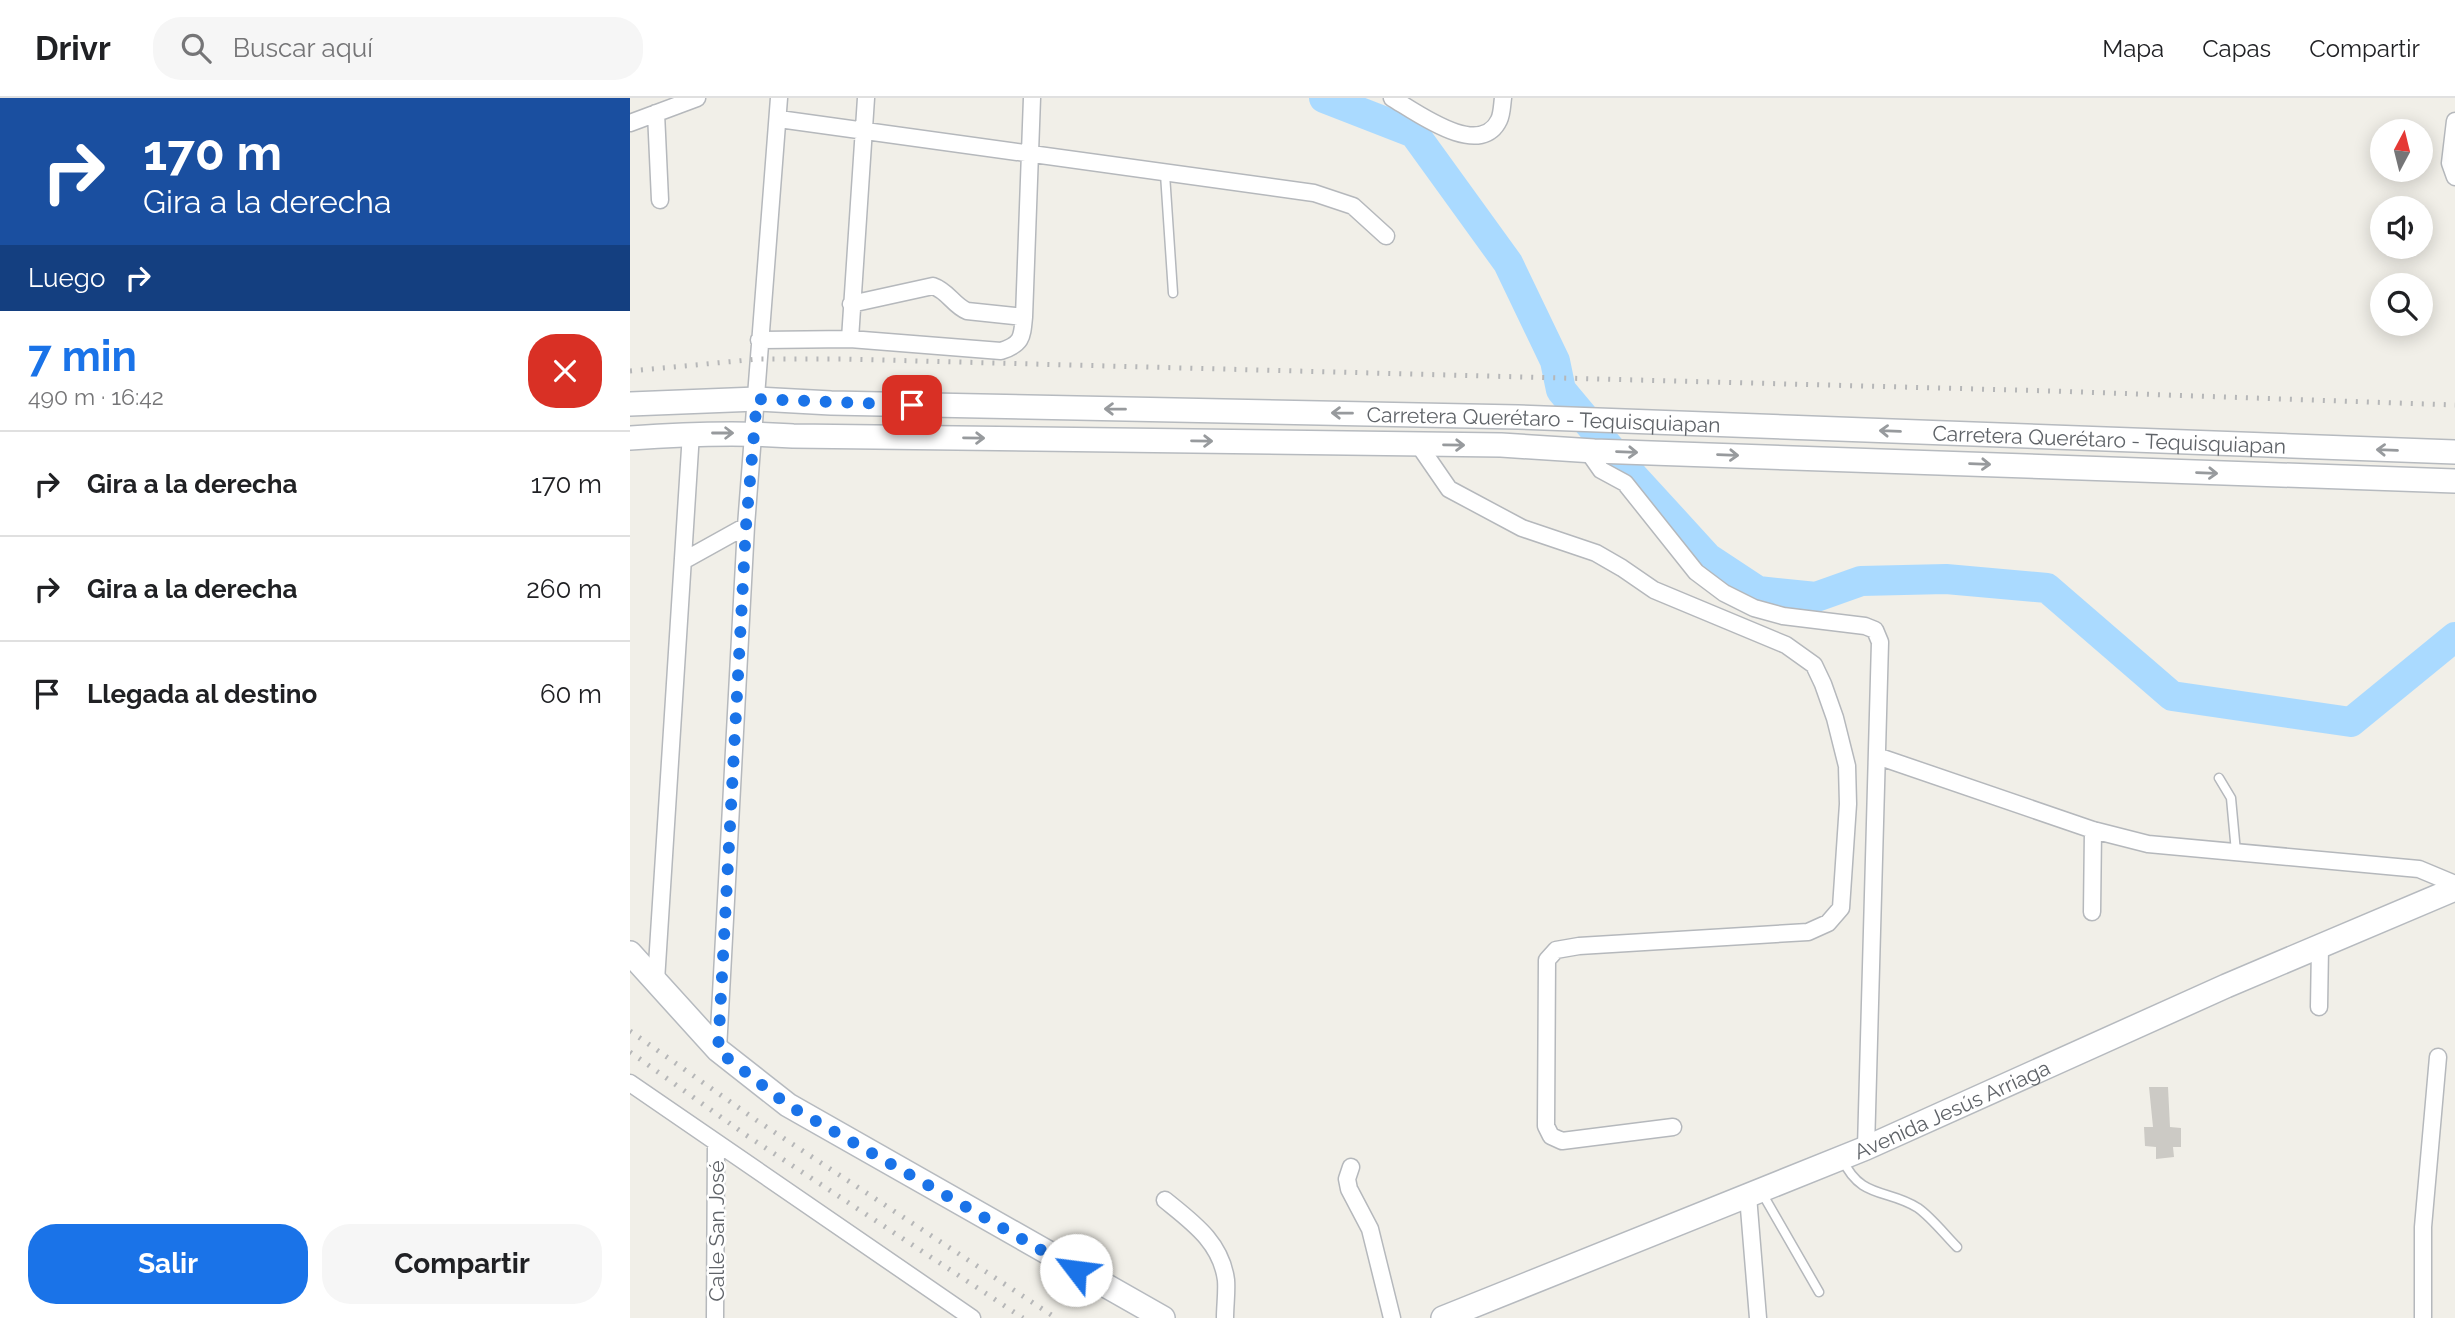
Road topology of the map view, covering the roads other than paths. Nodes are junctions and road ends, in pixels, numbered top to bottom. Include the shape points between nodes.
1 (697, 98) edge
2 (779, 98) edge
3 (866, 98) edge
4 (1032, 98) edge
5 (1392, 98) edge
6 (1503, 98) edge
7 (656, 113) junction
8 (779, 119) junction
9 (2455, 121) edge
10 (630, 123) edge
11 (863, 131) junction
12 (1030, 153) junction
13 (1165, 174) junction
14 (2455, 177) edge
15 (660, 200) dead end
16 (1386, 236) dead end
17 (1173, 293) dead end
18 (851, 304) junction
19 (1024, 317) junction
20 (850, 339) junction
21 (759, 340) junction
22 (757, 399) junction
23 (630, 404) edge
24 (691, 433) junction
25 (754, 433) junction
26 (630, 438) edge
27 (1418, 444) junction
28 (1590, 450) junction
29 (2455, 452) edge
30 (2455, 481) edge
31 (746, 526) junction
32 (683, 561) junction
33 (1877, 756) junction
34 (2219, 778) dead end
35 (2093, 830) junction
36 (2236, 852) junction
37 (2455, 887) edge
38 (2092, 912) dead end
39 (2320, 947) junction
40 (630, 953) edge
41 (656, 981) junction
42 (2319, 1007) dead end
43 (718, 1051) junction
44 (2438, 1057) dead end
45 (630, 1083) edge
46 (1674, 1127) dead end
47 (716, 1143) junction
48 (1866, 1148) junction
49 (1842, 1158) junction
50 (1351, 1167) dead end
51 (1755, 1194) junction
52 (1165, 1200) dead end
53 (1957, 1247) dead end
54 (1819, 1292) dead end
55 (715, 1318) edge
56 (972, 1318) edge
57 (1163, 1318) edge
58 (1225, 1318) edge
59 (1392, 1318) edge
60 (1443, 1318) edge
61 (1758, 1318) edge
62 (2423, 1318) edge

1 - 7 street
2 - 8 street
3 - 11 street
4 - 12 street
5 - 6 street via 1440,126 1462,135 1479,135 1491,131 1500,118
7 - 10 street
7 - 15 street
8 - 11 street
8 - 21 street
9 - 14 street via 2450,163
11 - 12 street
11 - 18 street
12 - 13 street
12 - 19 street
13 - 16 street via 1314,193 1353,206
13 - 17 lane
18 - 19 street via 933,286 943,289 967,311
18 - 20 street
19 - 20 street via 1022,337 1015,346 1001,351
20 - 21 street
21 - 22 street
22 - 23 main road, Carretera Querétaro - Tequisquiapan
22 - 25 street
29 -> 22 main road, Carretera Querétaro - Tequisquiapan via 1582,419
24 -> 25 main road, Carretera Querétaro - Tequisquiapan
24 - 26 main road, Carretera Querétaro - Tequisquiapan
24 - 32 street
25 -> 27 main road, Carretera Querétaro - Tequisquiapan
25 - 31 street
27 -> 28 main road, Carretera Querétaro - Tequisquiapan
27 - 46 street via 1448,489 1522,528 1595,553 1654,590 1786,645 1814,665 1823,684 1847,766 1848,804 1840,908 1828,923 1808,932 1579,946 1556,950 1547,960 1546,1126 1551,1136 1562,1140
28 -> 30 main road, Carretera Querétaro - Tequisquiapan
28 - 33 street via 1601,470 1625,483 1696,572 1724,593 1783,616 1864,625 1875,631 1880,642
31 - 32 street
31 - 43 street
32 - 41 street
33 - 35 street
33 - 48 street
34 - 36 lane via 2231,798
35 - 36 street via 2148,844
35 - 38 street
36 - 37 street via 2419,869
37 - 39 main road, Avenida Jesús Arriaga
39 - 42 street
39 - 48 main road, Avenida Jesús Arriaga
40 - 41 main road
41 - 43 main road
43 - 57 main road via 788,1105
44 - 62 street via 2423,1227
45 - 47 street
47 - 55 street, Calle San José
47 - 56 street
48 - 49 main road, Avenida Jesús Arriaga
49 - 51 main road, Avenida Jesús Arriaga
49 - 53 lane via 1860,1185 1921,1210
50 - 59 street via 1349,1189 1370,1229
51 - 54 lane
51 - 60 main road, Avenida Jesús Arriaga
51 - 61 street
52 - 58 street via 1207,1236 1218,1252 1226,1279

